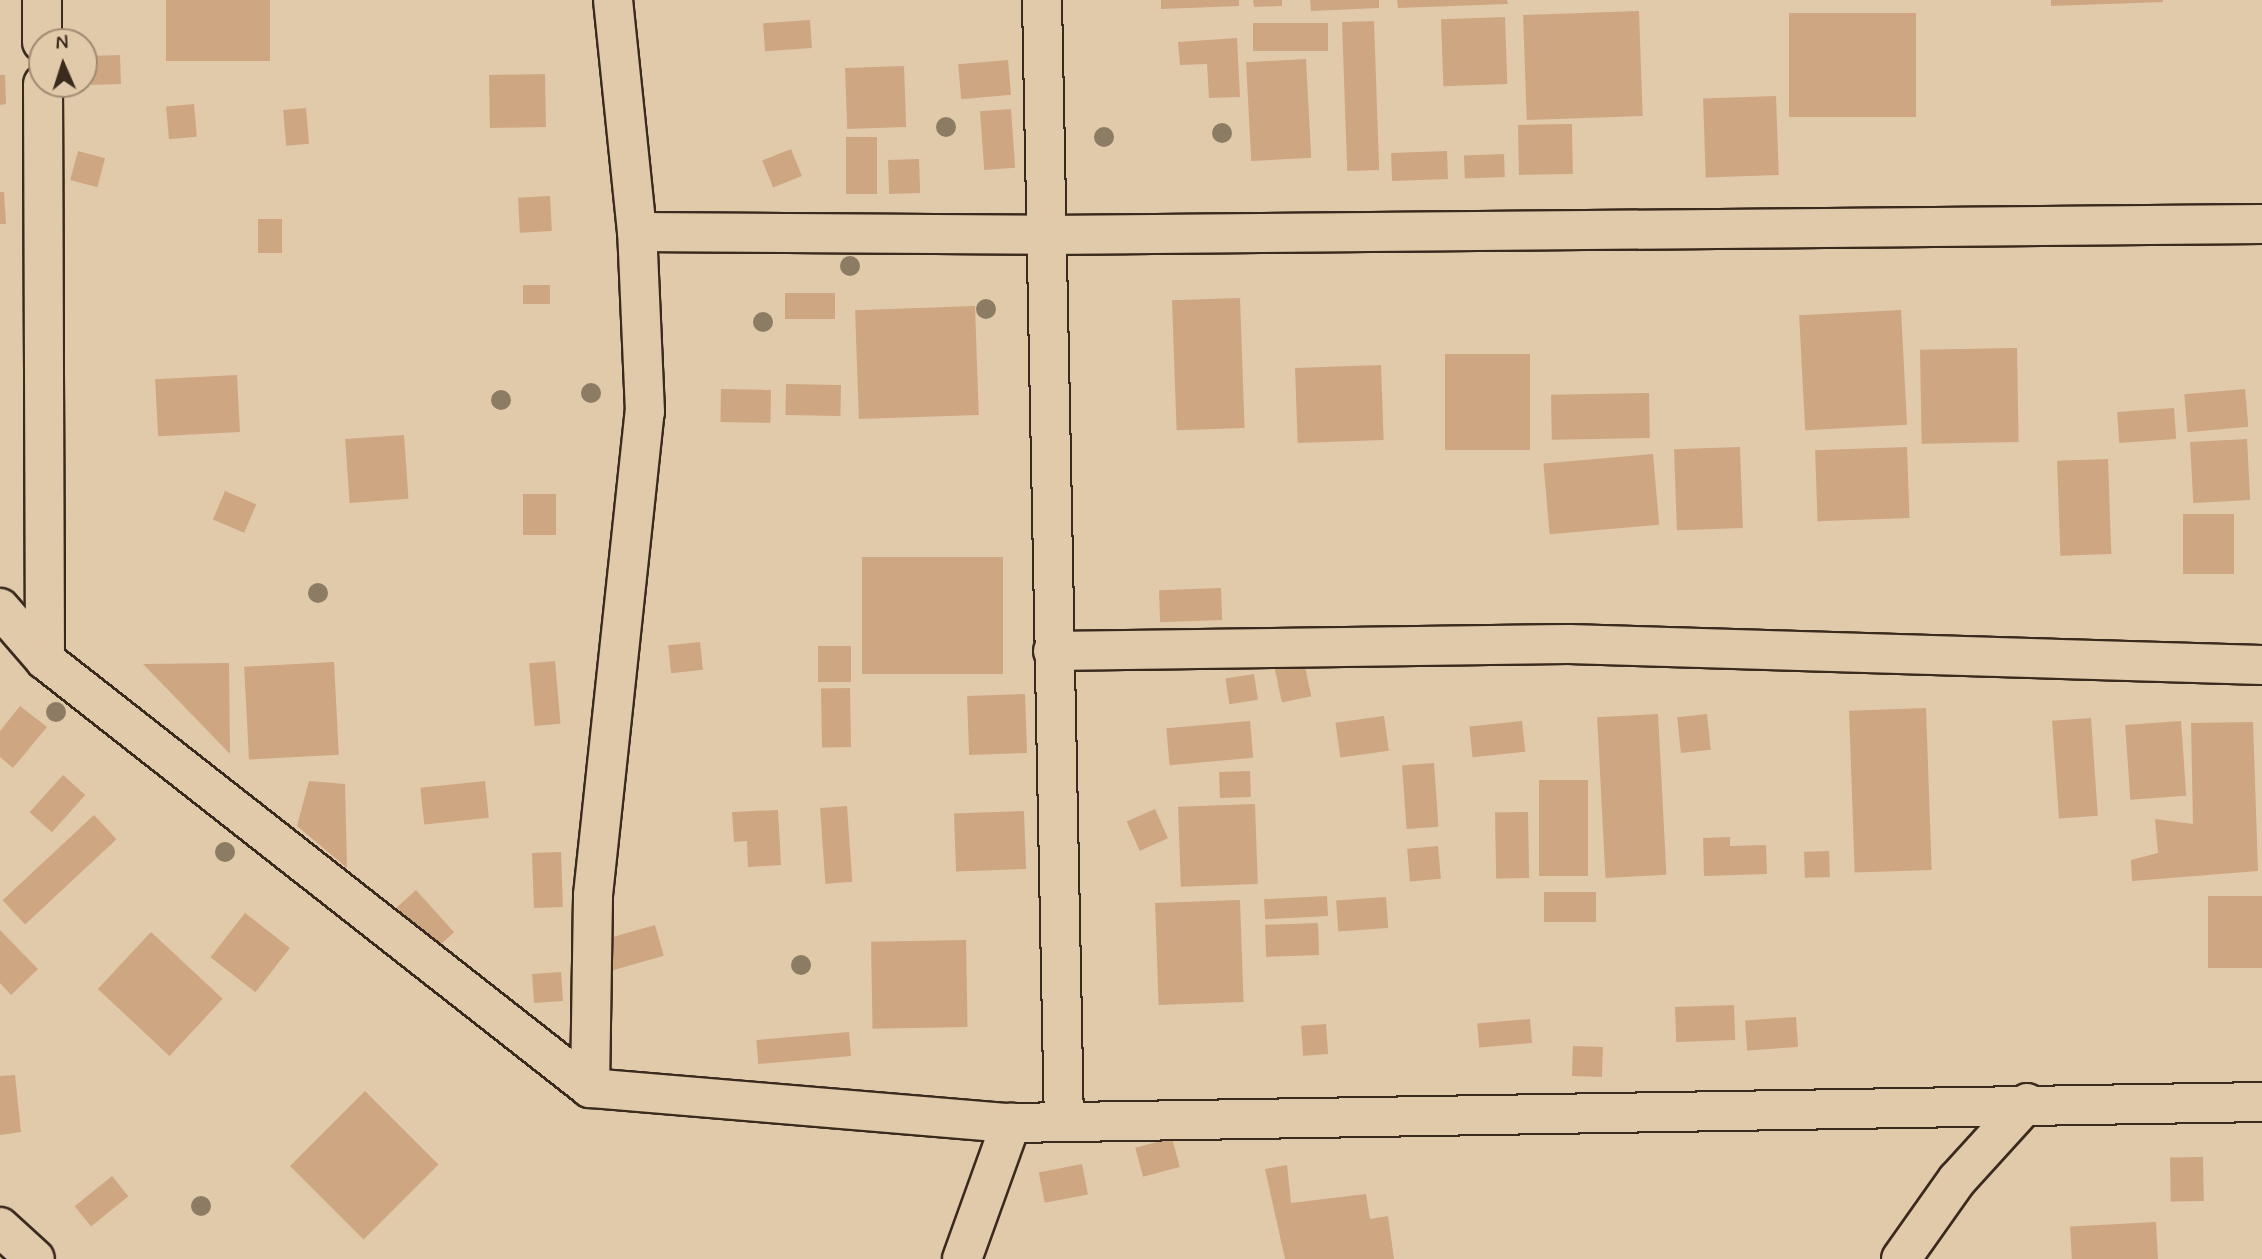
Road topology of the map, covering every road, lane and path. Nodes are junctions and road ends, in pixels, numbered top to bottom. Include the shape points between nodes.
1 (42, 0) edge
2 (613, 0) edge
3 (1042, 0) edge
4 (42, 28) edge
5 (43, 98) edge
6 (2262, 224) edge
7 (637, 232) junction
8 (1046, 235) junction
9 (0, 608) edge
10 (1054, 651) junction
11 (45, 660) junction
12 (2262, 665) edge
13 (590, 1088) junction
14 (2262, 1102) edge
15 (2027, 1103) junction
16 (1063, 1122) junction
17 (1011, 1123) junction
18 (0, 1227) edge
19 (35, 1259) edge
20 (962, 1259) edge
21 (1901, 1259) edge

1 - 4 street
2 - 7 street
3 - 8 street
5 - 11 street
6 - 8 street
7 - 8 street
7 - 13 street via 645,412 593,895
8 - 10 street
9 - 11 street
10 - 12 street via 1569,644
10 - 16 street
11 - 13 street
13 - 17 street
14 - 15 street
15 - 16 street
15 - 21 street via 1957,1180
16 - 17 street
17 - 20 street
18 - 19 street

